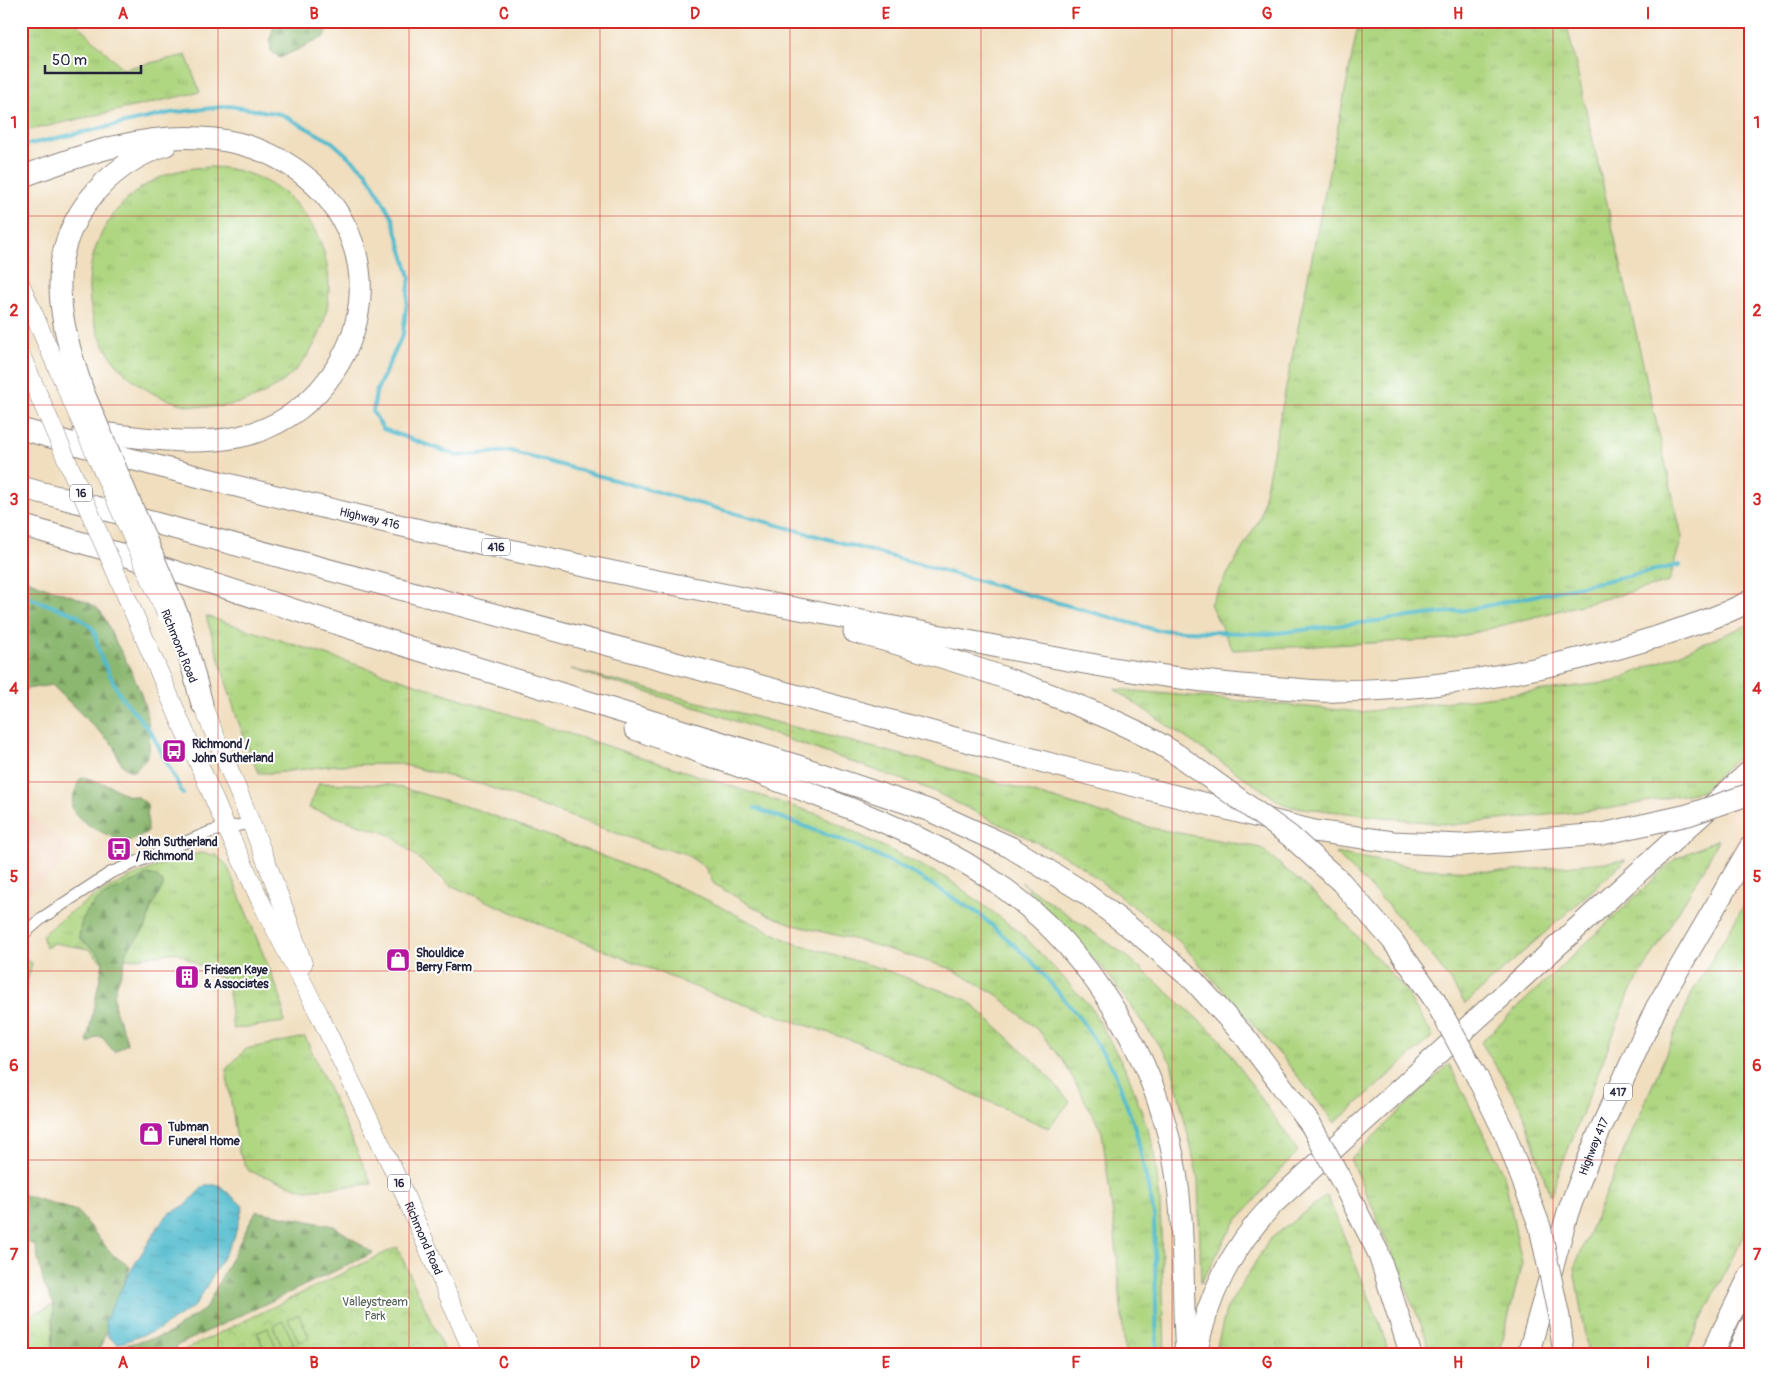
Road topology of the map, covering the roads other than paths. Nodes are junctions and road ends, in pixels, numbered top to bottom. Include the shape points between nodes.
1 (192, 138) junction
2 (21, 177) edge
3 (21, 285) edge
4 (22, 357) edge
5 (75, 390) junction
6 (21, 424) edge
7 (21, 429) edge
8 (21, 487) edge
9 (21, 525) edge
10 (722, 595) junction
11 (1750, 601) edge
12 (409, 647) junction
13 (202, 704) joint
14 (1750, 771) edge
15 (1750, 794) edge
16 (249, 823) junction
17 (226, 827) junction
18 (1750, 847) edge
19 (21, 936) edge
20 (319, 1014) junction
21 (1750, 1275) edge
22 (1750, 1326) edge
23 (474, 1355) edge
24 (1186, 1355) edge
25 (1196, 1355) edge
26 (1411, 1355) edge
27 (1528, 1355) edge
28 (1564, 1355) edge
29 (1711, 1355) edge
30 (1737, 1355) edge

1 - 2 highway via 114,146 85,153
1 - 5 highway via 149,151 109,178 86,202 70,233 64,251 60,288
1 - 6 highway via 229,141 282,158 310,178 343,219 356,255 360,293 350,343 338,366 322,388 298,410 272,425 239,437 191,440
3 - 5 main road
4 - 17 main road, Richmond Road / 16, bridge
5 - 13 highway, bridge via 173,616
7 - 10 highway, Highway 416 / 416 via 127,459 445,536
8 - 15 highway, bridge via 1100,777 1314,831 1393,842 1461,845 1602,834 1688,816
9 - 12 highway
10 - 11 highway via 1152,675 1236,686 1334,692 1431,685 1591,657 1687,627
10 - 28 highway, bridge via 925,651 1029,685 1101,714 1179,756 1290,836 1342,882 1392,940 1434,999 1506,1136 1540,1227
12 - 24 highway via 883,821 952,854 1026,905 1062,941 1109,1001 1134,1044 1163,1115 1179,1190
12 - 26 highway, bridge via 795,765 928,810 1010,847 1084,893 1194,981 1246,1038 1312,1126 1378,1252
13 - 16 main road, Richmond Road / 16
14 - 25 highway via 1273,1204 1242,1241 1220,1276 1205,1315
16 - 17 street
16 - 20 main road, Richmond Road / 16 via 279,892
17 - 19 street via 110,873 42,918
17 - 20 main road, Richmond Road / 16
18 - 27 highway, Highway 417 / 417 via 1656,1008 1597,1137 1568,1212
20 - 23 main road, Richmond Road / 16 via 400,1184
21 - 29 highway
22 - 30 highway

